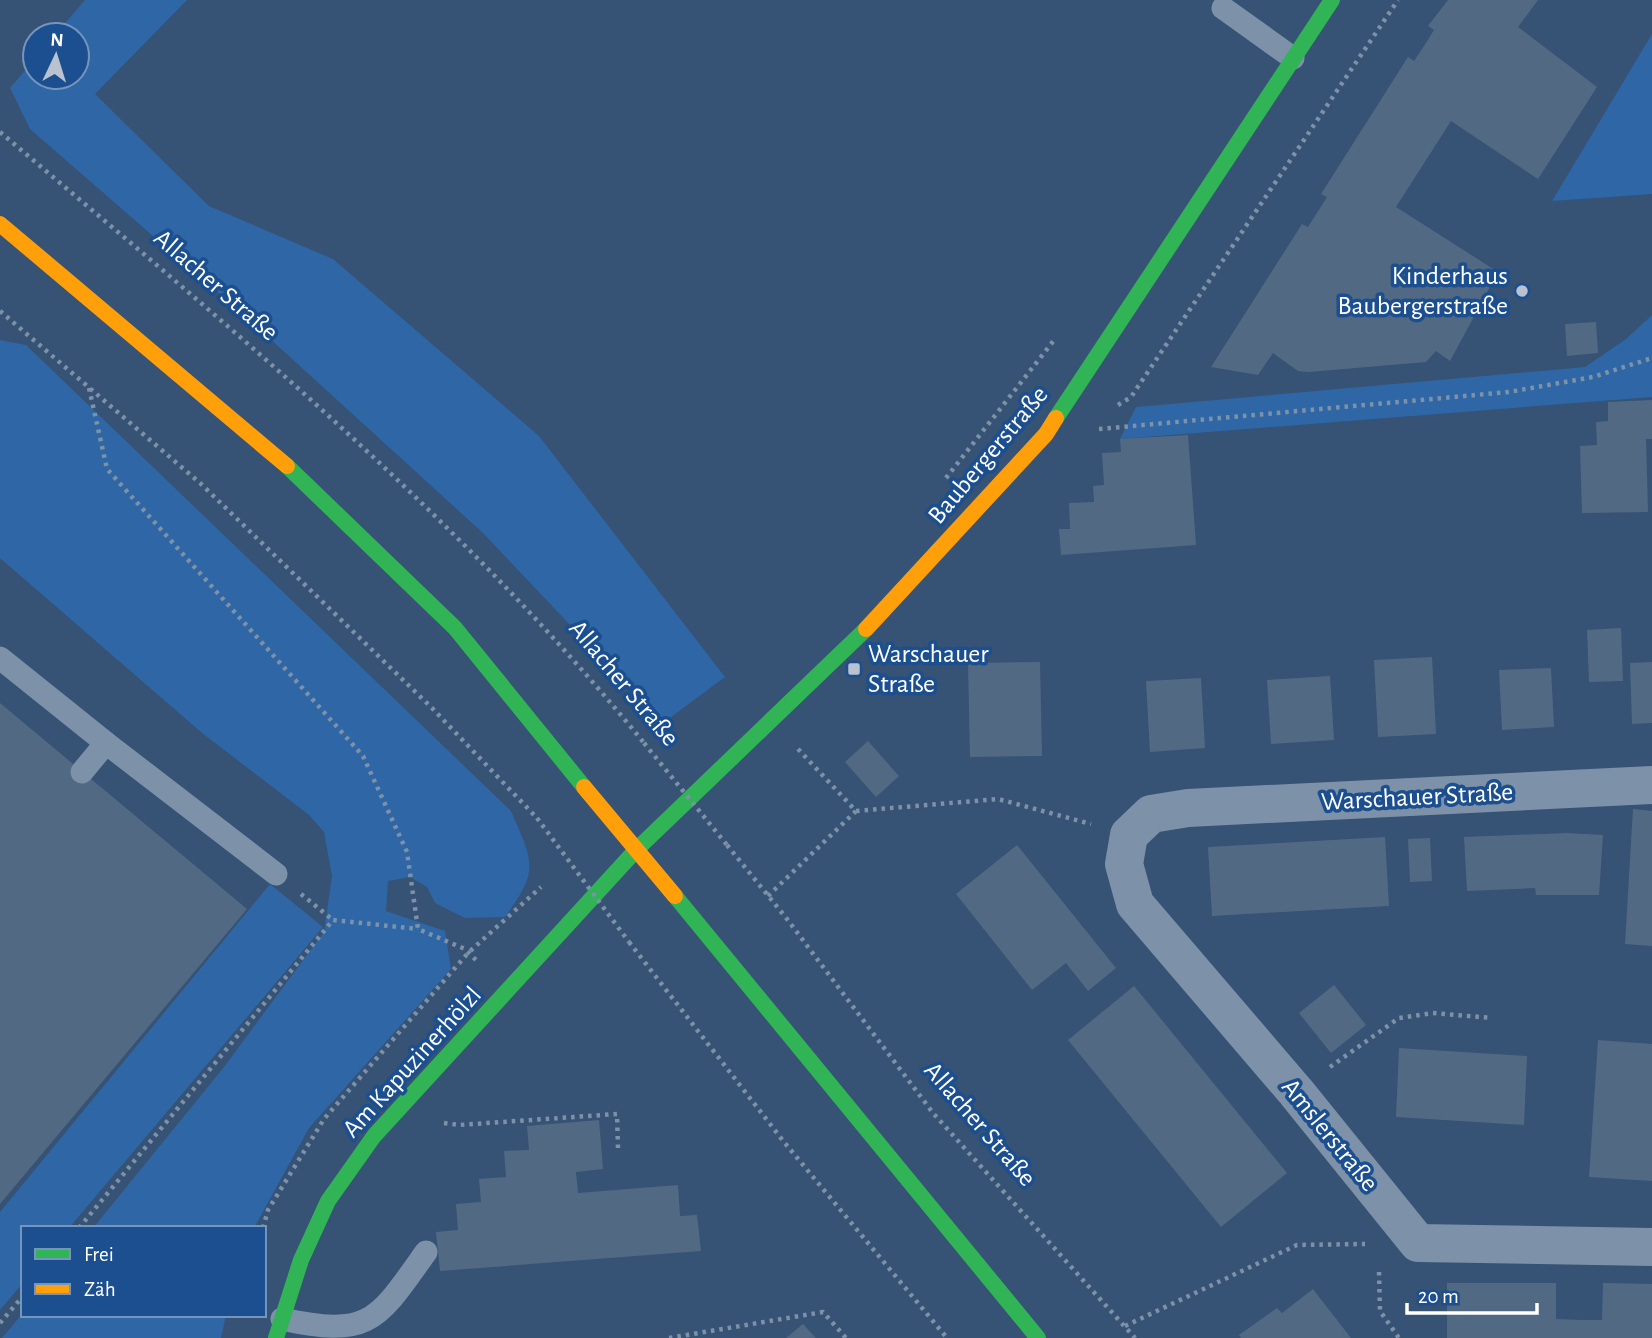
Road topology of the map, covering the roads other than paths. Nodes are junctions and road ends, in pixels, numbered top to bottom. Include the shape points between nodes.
1 (1332, 0) edge
2 (1223, 8) dead end
3 (1293, 58) junction
4 (0, 224) edge
5 (0, 658) edge
6 (106, 743) junction
7 (82, 772) dead end
8 (1652, 785) edge
9 (1129, 835) joint
10 (636, 850) joint
11 (276, 874) road end
12 (1652, 1247) edge
13 (426, 1252) dead end
14 (279, 1328) edge
15 (1038, 1338) edge

1 - 3 street, Baubergerstraße
2 - 3 lane
3 - 10 street, Baubergerstraße via 1046,433 883,613
4 - 15 street, bridge via 299,476 455,628
5 - 6 lane
6 - 7 lane
6 - 11 lane
8 - 9 street, Warschauer Straße via 1188,808 1151,814
9 - 12 street, Amslerstraße via 1124,864 1135,904 1418,1243
10 - 14 street, Am Kapuzinerhölzl via 374,1136 328,1201 301,1260
13 - 14 lane via 388,1305 360,1324

